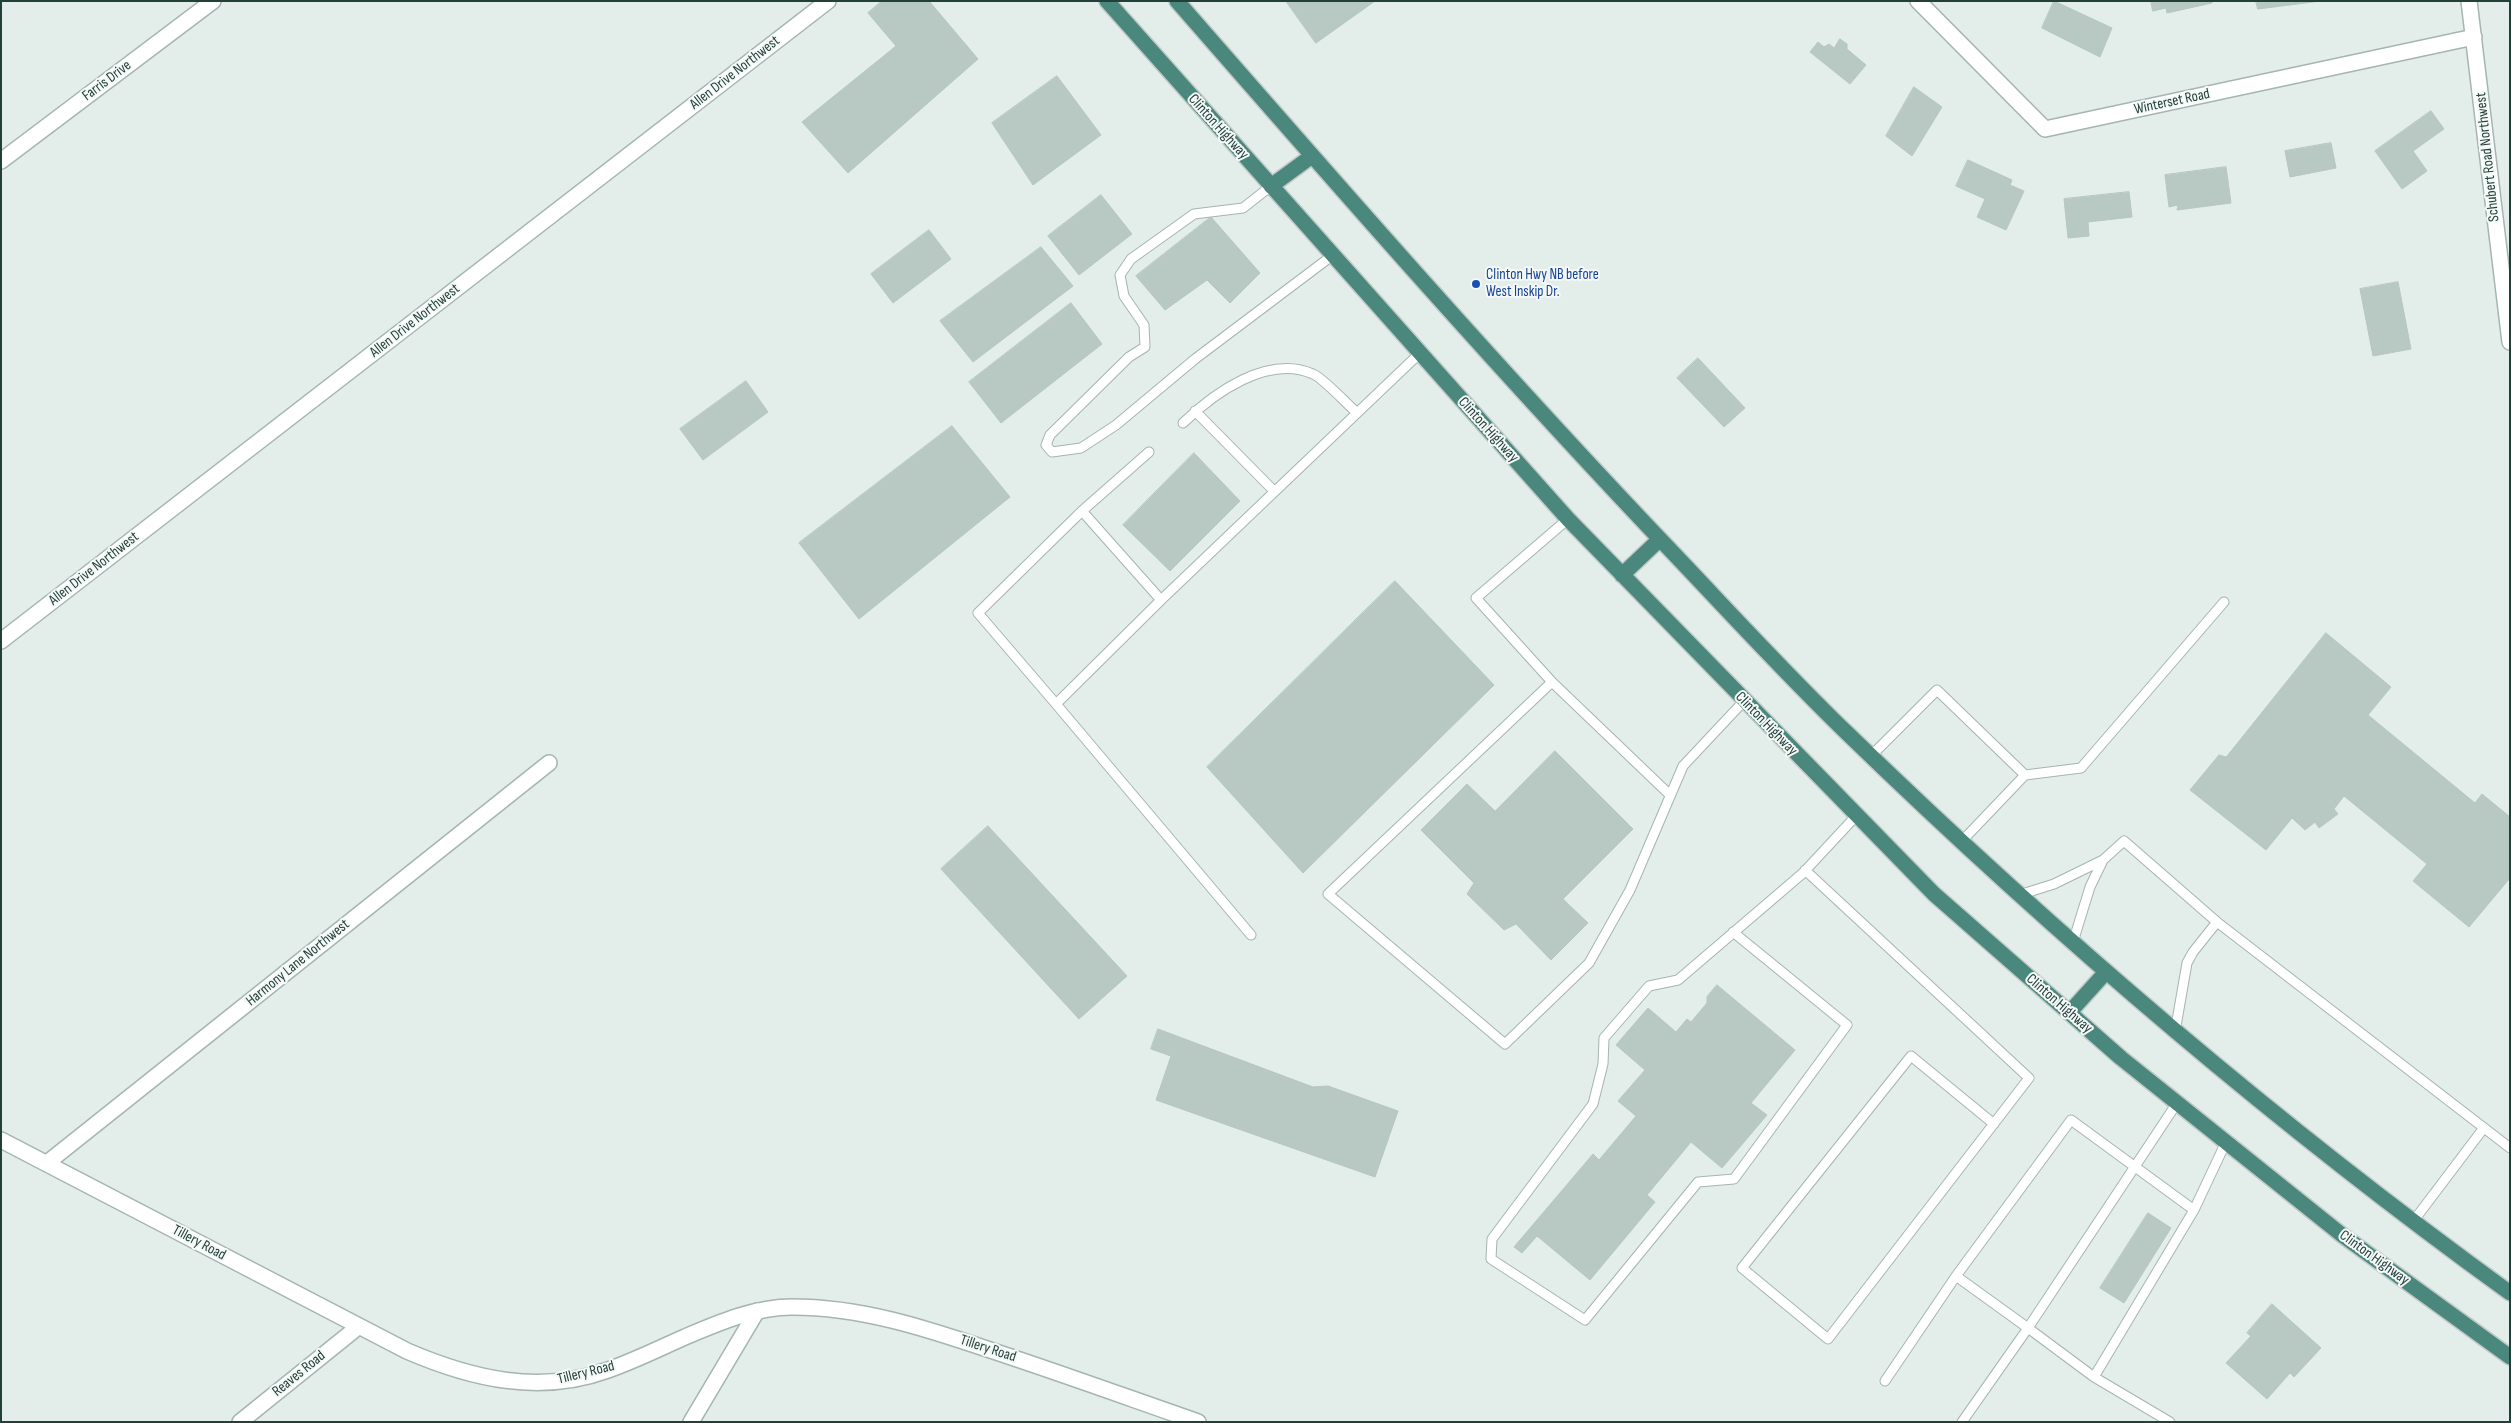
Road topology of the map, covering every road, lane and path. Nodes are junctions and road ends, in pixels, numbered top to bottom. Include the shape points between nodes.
1 (214, 1) edge
2 (828, 1) edge
3 (1107, 1) edge
4 (1177, 1) edge
5 (1918, 1) edge
6 (2469, 1) edge
7 (2474, 37) junction
8 (1312, 156) junction
9 (1, 161) edge
10 (1271, 186) junction
11 (1333, 255) junction
12 (2508, 322) edge
13 (2510, 342) edge
14 (1420, 353) junction
15 (1196, 411) junction
16 (1356, 412) junction
17 (1183, 422) dead end
18 (1149, 452) dead end
19 (1274, 491) junction
20 (1082, 511) junction
21 (1568, 519) junction
22 (1660, 539) junction
23 (1622, 575) junction
24 (1161, 600) junction
25 (2224, 602) dead end
26 (1, 641) edge
27 (1552, 682) junction
28 (1744, 701) junction
29 (1056, 704) junction
30 (1871, 756) junction
31 (549, 763) dead end
32 (2025, 774) junction
33 (1670, 795) junction
34 (1856, 816) junction
35 (1961, 842) junction
36 (2103, 860) junction
37 (1805, 870) junction
38 (2019, 895) junction
39 (2218, 922) junction
40 (1733, 932) junction
41 (1251, 935) dead end
42 (2073, 942) junction
43 (2106, 972) junction
44 (2069, 1013) junction
45 (2175, 1032) junction
46 (2177, 1103) junction
47 (1994, 1124) junction
48 (2484, 1129) junction
49 (1, 1140) edge
50 (2226, 1142) junction
51 (2510, 1148) edge
52 (47, 1163) junction
53 (2136, 1167) junction
54 (2194, 1210) junction
55 (2412, 1222) junction
56 (1956, 1276) junction
57 (2510, 1293) edge
58 (757, 1312) junction
59 (358, 1327) junction
60 (2028, 1328) junction
61 (2510, 1357) edge
62 (2094, 1377) junction
63 (1885, 1381) dead end
64 (240, 1422) edge
65 (691, 1422) edge
66 (1198, 1422) edge
67 (1962, 1422) edge
68 (2170, 1422) edge

1 - 9 street, Farris Drive
2 - 26 street, Allen Drive Northwest
3 - 10 highway, Clinton Highway
4 - 8 highway
5 - 7 street, Winterset Road via 2045,129
6 - 7 street, Schubert Road Northwest
7 - 12 street, Schubert Road Northwest
8 - 10 highway
8 - 22 highway via 1565,439
10 - 11 highway, Clinton Highway
10 - 11 lane via 1243,208 1194,214 1131,259 1120,275 1124,296 1144,324 1145,346 1129,357 1050,435 1046,445 1052,452 1081,448 1116,425 1195,359
11 - 14 highway, Clinton Highway
12 - 13 street, Schubert Road Northwest
14 - 16 lane
14 - 21 highway, Clinton Highway
15 - 16 lane via 1247,377 1285,368 1314,374
15 - 17 lane
15 - 19 lane
16 - 19 lane
18 - 20 lane
19 - 24 lane
20 - 24 lane
20 - 29 lane via 978,613
21 - 23 highway, Clinton Highway
21 - 27 lane via 1476,598
22 - 23 highway
22 - 30 highway
23 - 28 highway, Clinton Highway
24 - 29 lane
25 - 32 lane via 2081,768
27 - 33 lane
27 - 33 lane via 1328,894 1505,1044 1589,963 1630,890
28 - 33 lane via 1683,766
28 - 34 highway, Clinton Highway
29 - 41 lane
30 - 32 lane via 1936,690
30 - 35 highway
31 - 52 street, Harmony Lane Northwest
32 - 35 lane
34 - 37 lane
34 - 44 highway, Clinton Highway via 1934,894
35 - 38 highway
36 - 38 lane via 2054,884
36 - 39 lane via 2124,841
36 - 42 lane via 2090,887
37 - 40 lane
37 - 47 lane via 2029,1078
38 - 42 highway
39 - 45 lane via 2192,952 2187,963
39 - 48 lane
40 - 40 lane via 1678,980 1650,986 1604,1038 1603,1064 1593,1104 1492,1239 1491,1259 1585,1320 1698,1182 1734,1179 1847,1026
42 - 43 highway
43 - 44 highway
43 - 45 highway
44 - 46 highway, Clinton Highway
45 - 55 highway
46 - 50 highway, Clinton Highway
46 - 53 lane
47 - 47 lane via 1828,1339 1742,1268 1911,1056
48 - 51 lane
48 - 55 lane
49 - 52 street, Tillery Road
50 - 54 lane
50 - 61 highway, Clinton Highway via 2342,1235
52 - 59 street, Tillery Road
53 - 54 lane
53 - 56 lane via 2071,1120
53 - 60 lane
54 - 62 lane
55 - 57 highway
56 - 60 lane
56 - 63 lane
58 - 59 street, Tillery Road via 716,1324 607,1370 541,1383 483,1378 445,1368
58 - 65 street
58 - 66 street, Tillery Road via 789,1306 826,1307 900,1320
59 - 64 street, Reaves Road
60 - 62 lane
60 - 67 lane
62 - 68 lane

